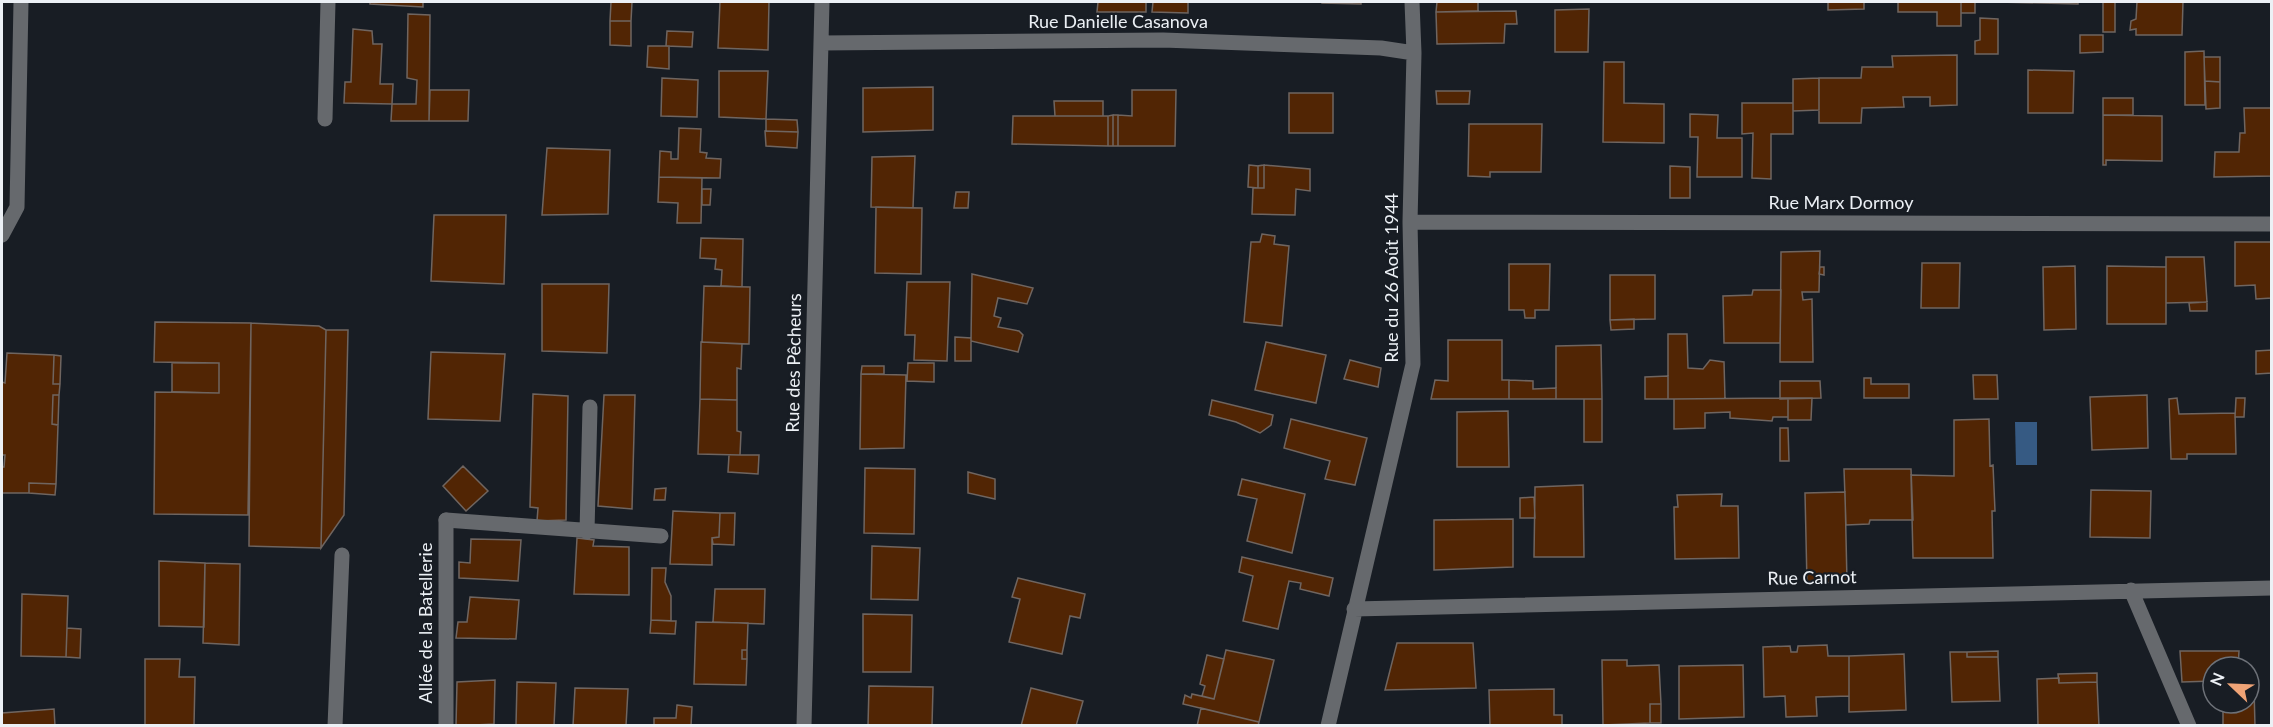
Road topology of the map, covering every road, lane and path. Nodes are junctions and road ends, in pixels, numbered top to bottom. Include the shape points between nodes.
1 (21, 2) edge
2 (328, 2) edge
3 (822, 2) edge
4 (1412, 2) edge
5 (821, 44) junction
6 (1414, 53) junction
7 (325, 118) dead end
8 (1410, 222) junction
9 (2271, 224) edge
10 (2, 235) edge
11 (590, 407) dead end
12 (587, 531) junction
13 (661, 536) dead end
14 (342, 555) dead end
15 (2271, 588) edge
16 (2131, 590) junction
17 (1354, 609) junction
18 (335, 726) edge
19 (446, 726) edge
20 (804, 726) edge
21 (1328, 726) edge
22 (2189, 726) edge

1 - 10 street via 17,207
2 - 7 street
3 - 5 street, Rue des Pêcheurs
4 - 6 street, Rue du 26 Août 1944
5 - 6 street, Rue Danielle Casanova via 1163,40 1381,48
5 - 20 street, Rue des Pêcheurs
6 - 8 street, Rue du 26 Août 1944
8 - 9 street, Rue Marx Dormoy
8 - 17 street, Rue du 26 Août 1944 via 1413,364
11 - 12 street
12 - 13 street
12 - 19 street, Allée de la Batellerie via 446,520
14 - 18 street
15 - 16 street, Rue Carnot
16 - 17 street, Rue Carnot
16 - 22 street
17 - 21 street, Rue du 26 Août 1944

